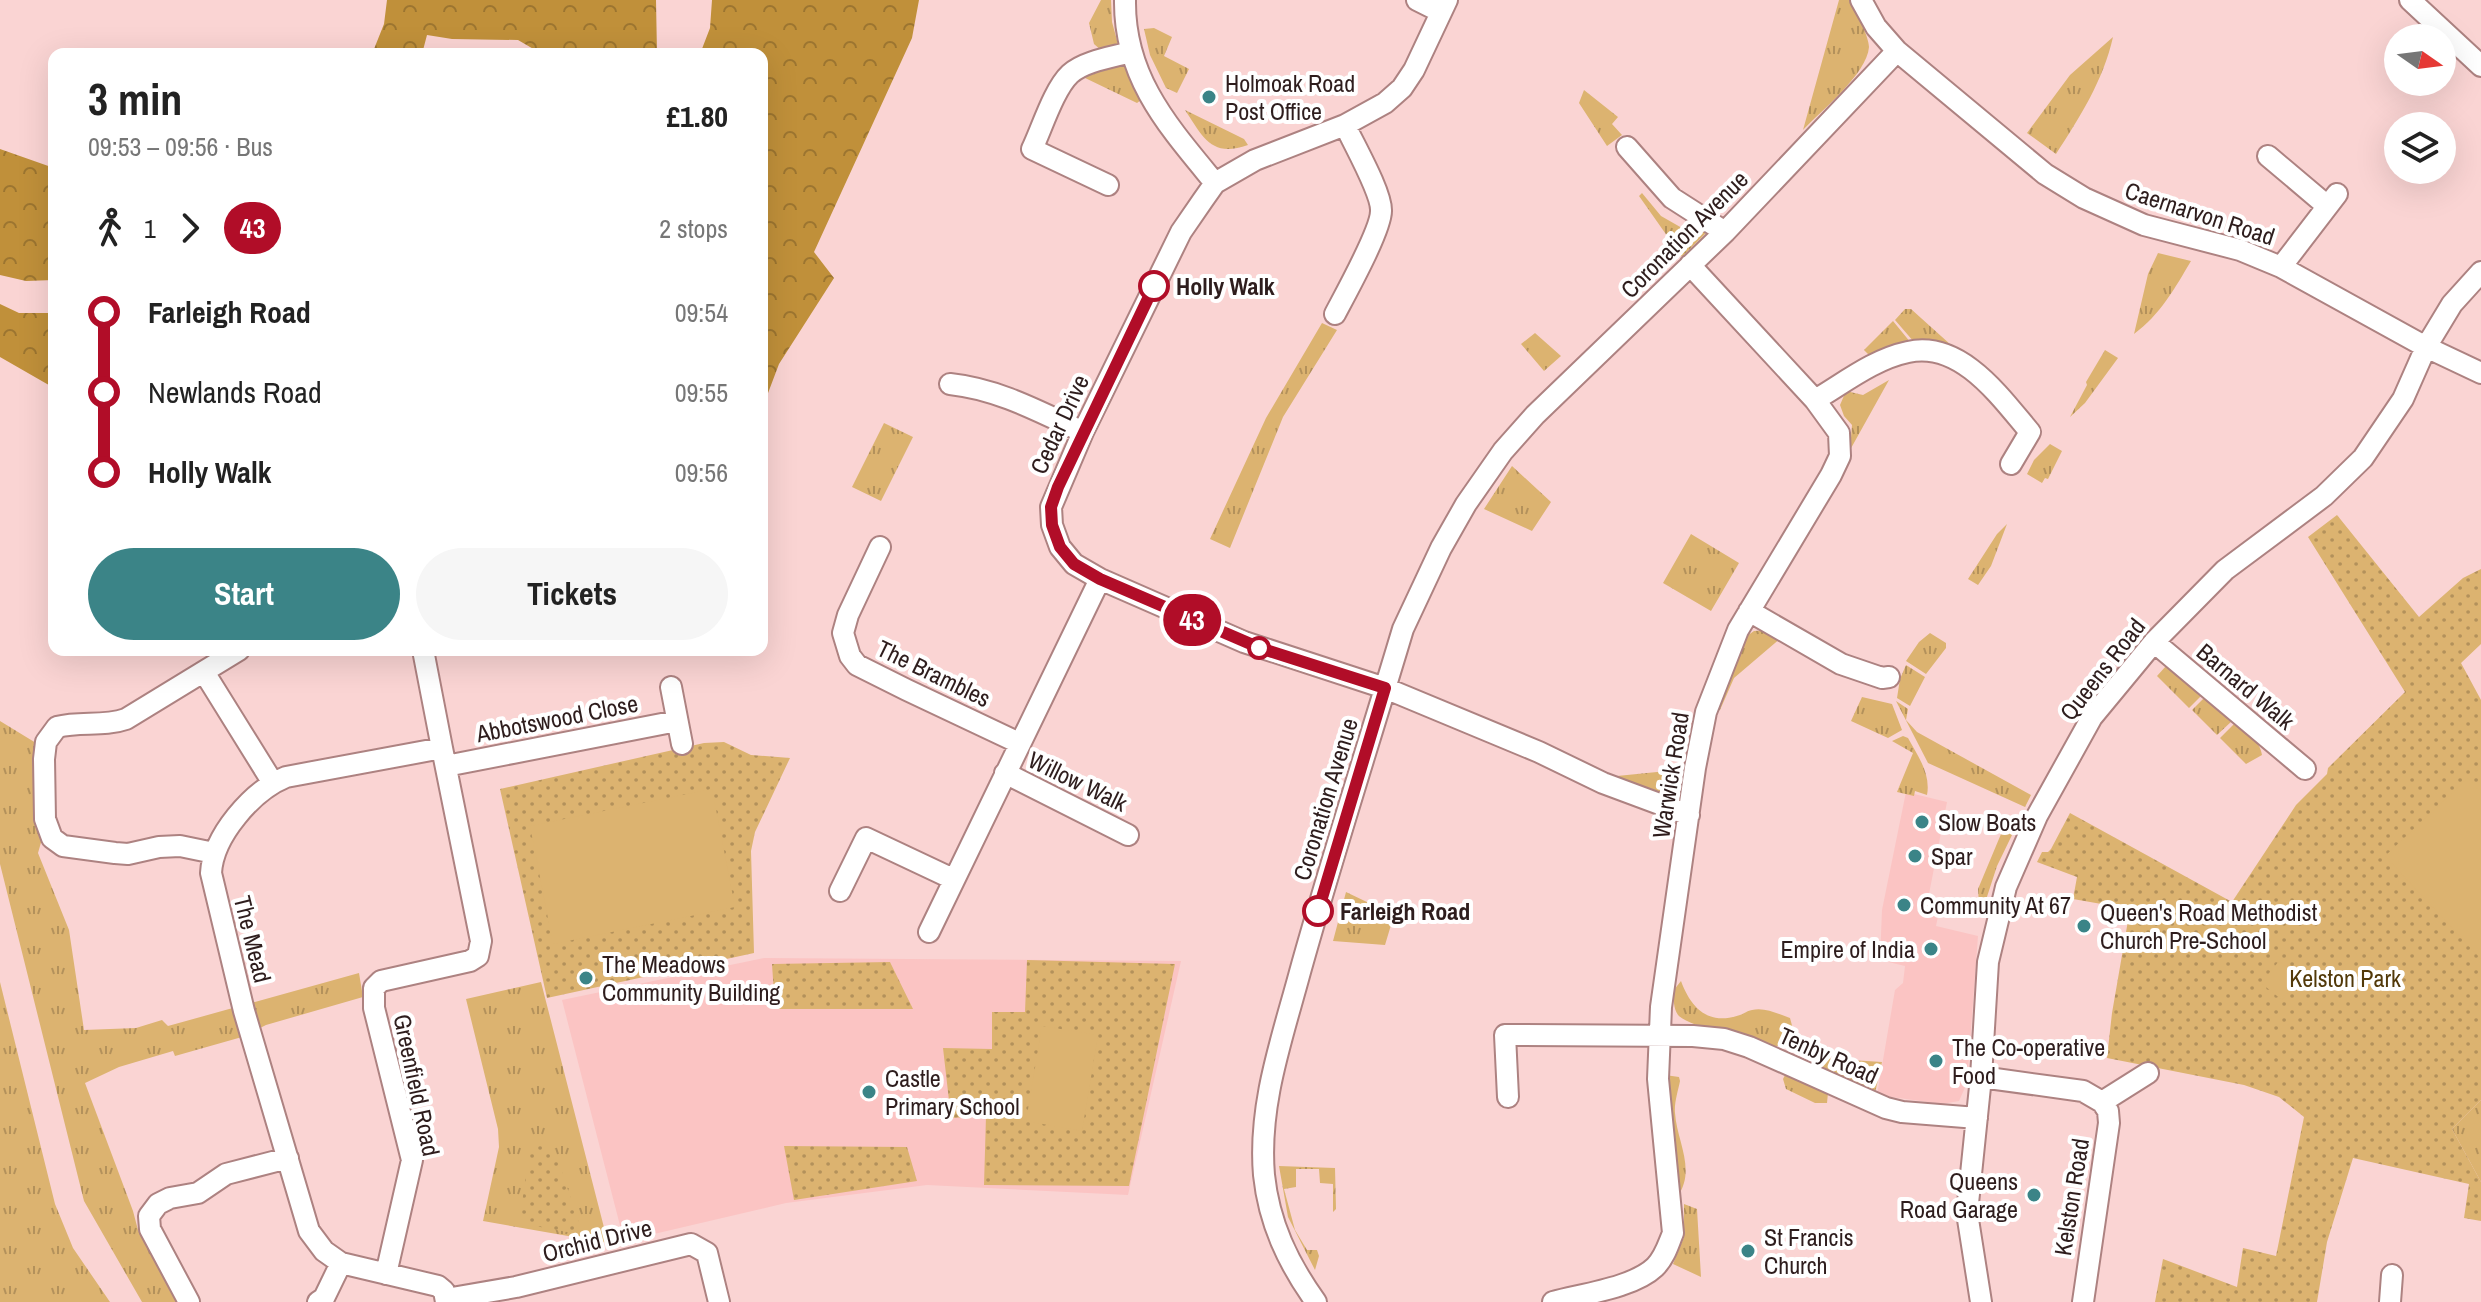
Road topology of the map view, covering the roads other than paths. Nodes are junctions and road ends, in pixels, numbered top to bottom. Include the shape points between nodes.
1 (1125, 0) edge
2 (1417, 0) edge
3 (1861, 0) edge
4 (2410, 0) edge
5 (1444, 6) edge
6 (1897, 51) junction
7 (1131, 52) junction
8 (2481, 66) edge
9 (1345, 125) junction
10 (1627, 147) dead end
11 (2268, 156) dead end
12 (1215, 183) junction
13 (1108, 185) dead end
14 (1725, 232) junction
15 (1690, 265) junction
16 (2281, 267) junction
17 (2481, 272) edge
18 (1335, 314) dead end
19 (2426, 347) junction
20 (2481, 373) edge
21 (950, 384) dead end
22 (1815, 400) junction
23 (1083, 432) junction
24 (2011, 464) dead end
25 (880, 547) dead end
26 (1100, 579) junction
27 (1749, 611) junction
28 (2154, 642) junction
29 (229, 656) edge
30 (424, 656) edge
31 (204, 672) junction
32 (1889, 677) dead end
33 (671, 687) dead end
34 (1385, 688) junction
35 (677, 721) junction
36 (1019, 743) junction
37 (682, 744) dead end
38 (444, 757) junction
39 (2305, 769) dead end
40 (1005, 773) junction
41 (273, 783) junction
42 (1689, 815) junction
43 (1128, 835) dead end
44 (214, 853) junction
45 (953, 879) junction
46 (840, 891) dead end
47 (929, 932) dead end
48 (1660, 1035) junction
49 (2148, 1073) dead end
50 (1981, 1077) junction
51 (1508, 1097) dead end
52 (2102, 1102) junction
53 (1977, 1118) junction
54 (288, 1158) junction
55 (341, 1263) junction
56 (386, 1274) junction
57 (2392, 1275) dead end
58 (446, 1300) edge
59 (189, 1302) edge
60 (318, 1302) edge
61 (719, 1302) edge
62 (1316, 1302) edge
63 (1553, 1302) edge
64 (1981, 1302) edge
65 (2083, 1302) edge
66 (2390, 1302) edge

1 - 7 street
2 - 5 street
3 - 6 street, Caernarvon Road
4 - 8 street
5 - 9 street via 1402,88
6 - 14 street, Coronation Avenue
6 - 16 street, Caernarvon Road via 2045,174 2084,198 2144,225 2240,250
7 - 12 street via 1161,117
7 - 13 street via 1071,74 1032,149
9 - 12 street via 1255,160
9 - 18 street via 1382,210
10 - 14 street via 1672,198
11 - 16 street via 2332,200
12 - 23 street, Cedar Drive via 1181,232
14 - 15 street, Coronation Avenue
15 - 22 street, Warwick Road
15 - 34 street, Coronation Avenue via 1503,451 1466,504 1423,584
16 - 19 street, Caernarvon Road
17 - 19 street, Queens Road via 2452,304
19 - 20 street, Caernarvon Road
19 - 28 street, Queens Road via 2403,399 2363,458 2324,496 2225,570
21 - 23 street via 1014,400
22 - 24 street via 1873,365 1909,351 1945,356 1992,387 2030,432
22 - 27 street, Warwick Road via 1839,433 1840,456
23 - 26 street, Cedar Drive via 1051,507 1052,525 1074,564
25 - 36 street, The Brambles via 843,633 850,656 857,665
26 - 34 street, Cedar Drive via 1260,648
26 - 36 street
27 - 32 street via 1841,664
27 - 42 street, Warwick Road via 1706,712
28 - 39 street, Barnard Walk
28 - 50 street, Queens Road via 2092,717 2037,816 2006,887 1988,962
29 - 31 street
30 - 38 street
31 - 41 street
31 - 44 street via 126,719 57,727 46,742 45,819 52,838 63,846 128,854 180,846
33 - 35 street
34 - 42 street
34 - 62 street, Coronation Avenue via 1299,974 1263,1128 1270,1213 1295,1274
35 - 37 street
35 - 38 street, Abbotswood Close
36 - 40 street
38 - 41 street
38 - 56 street, Greenfield Road via 481,941 478,956 470,961 381,981 374,988 374,1008 412,1160
40 - 43 street, Willow Walk
40 - 45 street
41 - 44 street via 224,833
42 - 48 street, Warwick Road
44 - 54 street, The Mead via 215,895
45 - 46 street via 866,838
45 - 47 street
48 - 51 street, Tenby Road via 1505,1035
48 - 53 street, Tenby Road via 1733,1041 1886,1108
48 - 63 street, Warwick Road via 1658,1079 1673,1233 1665,1253 1637,1280
49 - 52 street
50 - 52 street via 2083,1091
50 - 53 street, Queens Road
52 - 65 street, Kelston Road via 2109,1123
53 - 64 street, Queens Road via 1967,1213
54 - 55 street, The Mead via 309,1231
54 - 59 street via 226,1174 198,1193 158,1204 149,1216 150,1229
55 - 56 street
55 - 60 street
56 - 58 street via 438,1286
57 - 66 street
58 - 61 street, Orchid Drive via 691,1244 707,1253

